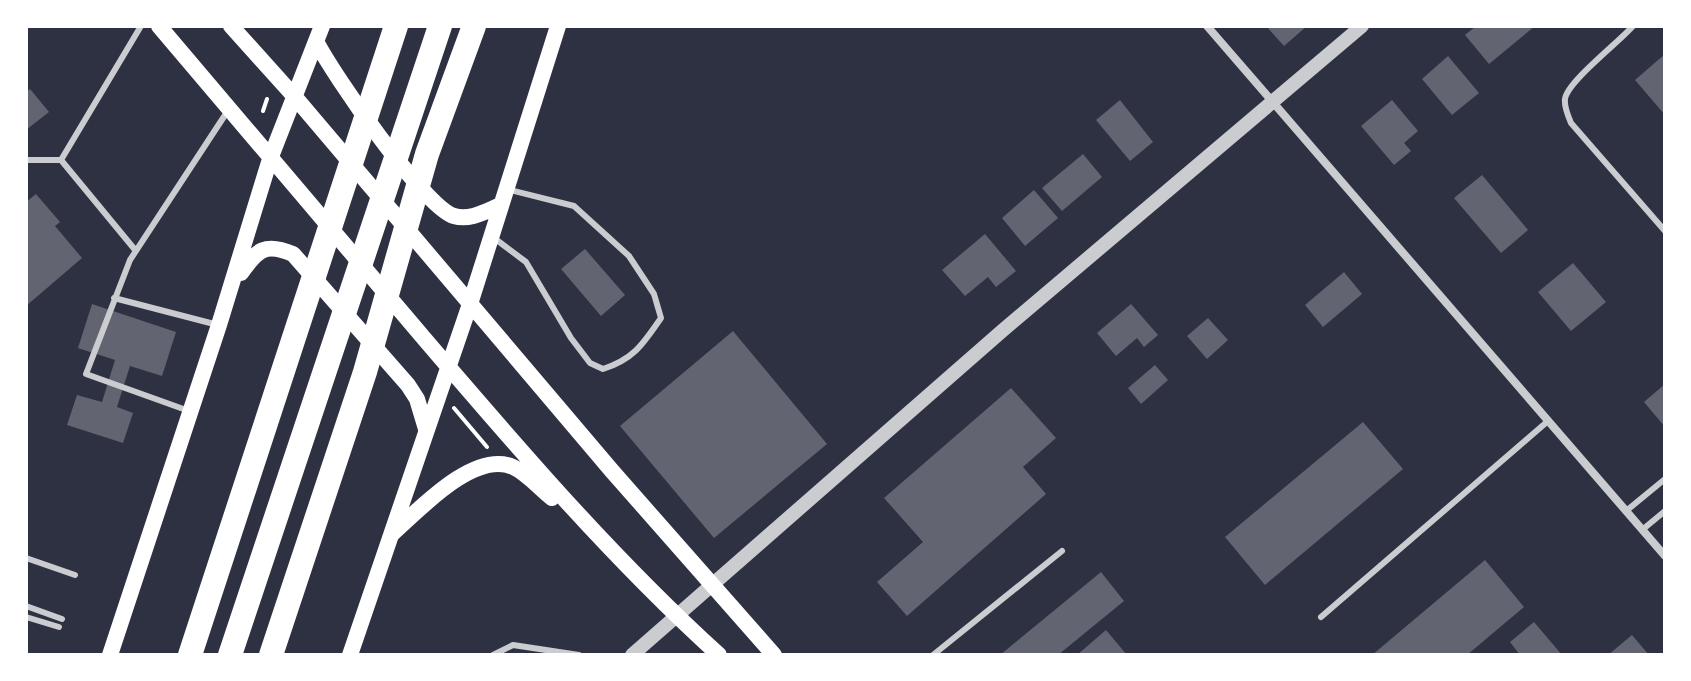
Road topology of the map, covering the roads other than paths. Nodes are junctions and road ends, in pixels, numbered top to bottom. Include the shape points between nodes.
1 (141, 26) edge
2 (159, 26) edge
3 (231, 26) edge
4 (396, 26) edge
5 (440, 26) edge
6 (474, 26) edge
7 (558, 26) edge
8 (1207, 26) edge
9 (1362, 26) edge
10 (1633, 26) edge
11 (319, 34) edge
12 (294, 96) junction
13 (1272, 102) junction
14 (229, 109) junction
15 (270, 159) junction
16 (26, 160) edge
17 (61, 160) junction
18 (504, 197) junction
19 (1665, 231) edge
20 (491, 235) junction
21 (136, 251) junction
22 (231, 288) junction
23 (114, 298) junction
24 (470, 304) junction
25 (219, 325) junction
26 (447, 366) junction
27 (191, 411) junction
28 (1548, 421) junction
29 (426, 429) junction
30 (1665, 479) edge
31 (1626, 511) junction
32 (1665, 511) edge
33 (583, 522) junction
34 (1642, 530) junction
35 (392, 534) junction
36 (1062, 551) dead end
37 (1665, 556) edge
38 (26, 558) edge
39 (75, 575) dead end
40 (710, 585) junction
41 (26, 606) edge
42 (675, 615) junction
43 (26, 617) edge
44 (1321, 617) dead end
45 (62, 619) dead end
46 (59, 627) dead end
47 (110, 655) edge
48 (190, 655) edge
49 (230, 655) edge
50 (271, 655) edge
51 (350, 655) edge
52 (493, 655) edge
53 (579, 655) edge
54 (632, 655) edge
55 (719, 655) edge
56 (774, 655) edge
57 (933, 655) edge

1 - 17 lane
2 - 14 main road
3 - 12 main road
4 - 48 highway
5 - 49 highway
6 - 50 highway via 427,154 365,372
7 - 18 main road
8 - 13 street
9 - 13 street
10 - 19 lane via 1570,84 1564,100 1571,123
11 - 12 main road
11 - 18 main road via 340,81 429,200 453,216 472,217
12 - 15 main road
12 - 24 main road
13 - 28 street
13 - 40 street
14 - 15 main road
14 - 21 lane
15 - 22 main road
15 - 26 main road
16 - 17 lane
17 - 21 lane
18 - 20 main road
18 - 20 lane via 574,206 629,256 654,294 661,318 623,362 603,369 590,363 526,262
20 - 24 main road
21 - 23 lane
22 - 25 main road
22 - 29 main road via 263,249 293,254 408,385
23 - 25 lane
23 - 27 lane via 86,374
24 - 26 main road
24 - 40 main road
25 - 27 main road
26 - 29 main road
26 - 33 main road
27 - 47 main road
28 - 31 street
28 - 44 lane
29 - 35 main road
30 - 31 lane
31 - 34 street
32 - 34 lane
33 - 35 main road via 512,466 494,465 455,479
33 - 42 main road
34 - 37 street
35 - 51 main road
36 - 57 lane
38 - 39 lane
40 - 42 street
40 - 56 main road
41 - 45 lane
42 - 54 street
42 - 55 main road
43 - 46 lane
52 - 53 lane via 513,645

